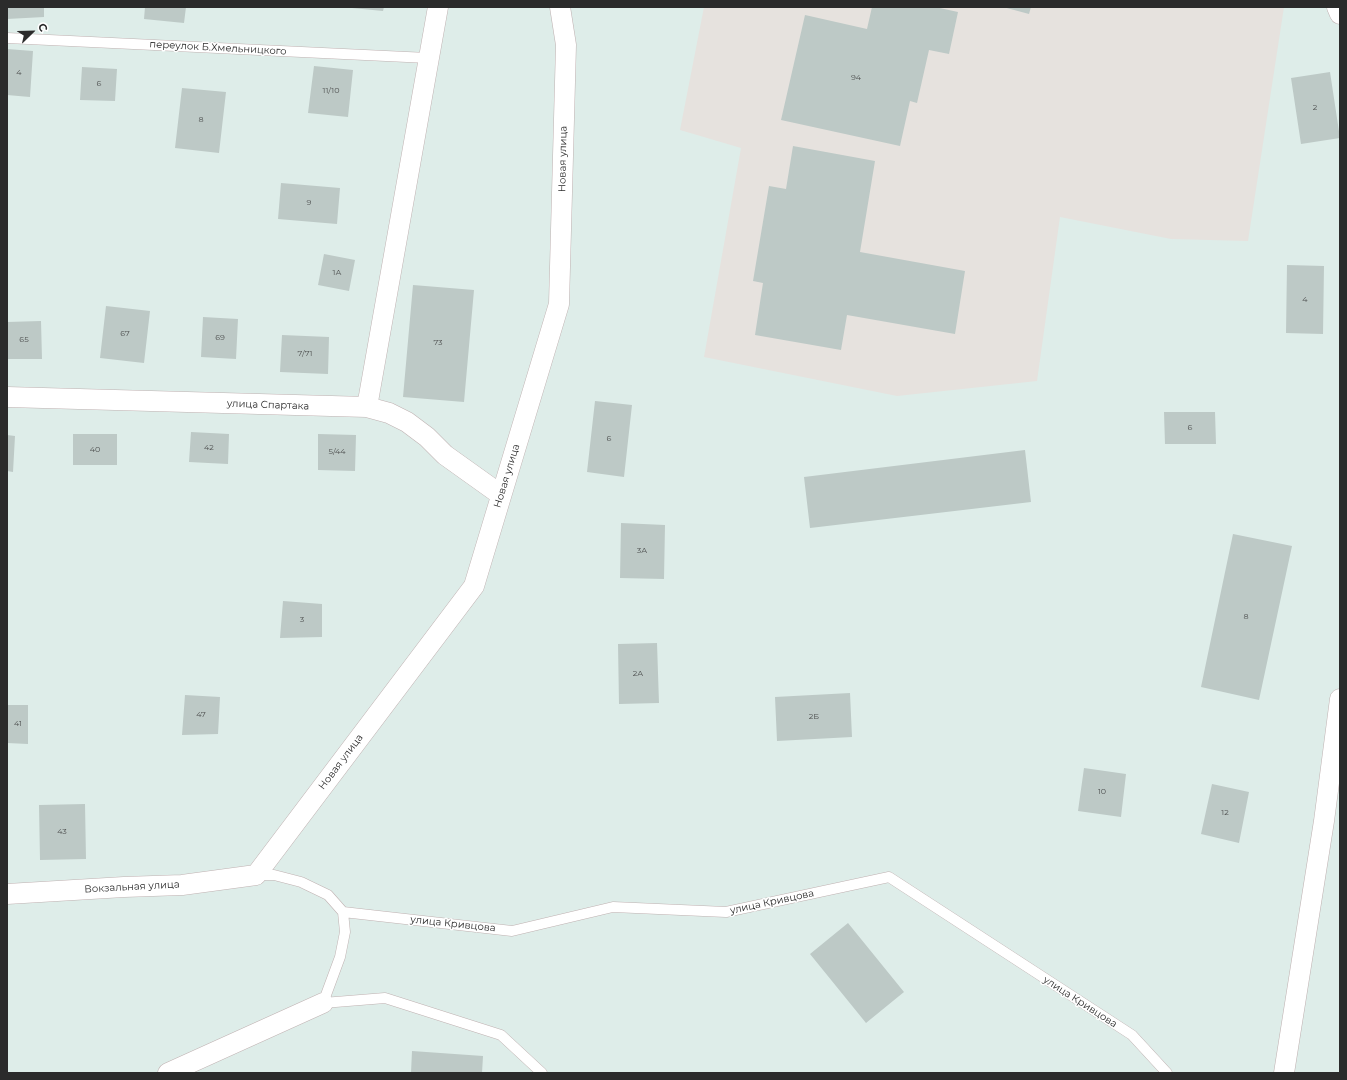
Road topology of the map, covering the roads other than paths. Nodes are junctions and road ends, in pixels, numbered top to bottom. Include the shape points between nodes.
1 (438, 7) edge
2 (560, 7) edge
3 (1337, 7) edge
4 (1340, 14) edge
5 (7, 38) edge
6 (428, 58) junction
7 (7, 397) edge
8 (367, 408) junction
9 (501, 495) junction
10 (1340, 699) edge
11 (256, 875) junction
12 (7, 894) edge
13 (343, 912) junction
14 (323, 1003) junction
15 (168, 1073) edge
16 (542, 1073) edge
17 (1167, 1073) edge
18 (1284, 1073) edge

1 - 6 street
2 - 9 street, Новая улица via 566,45 559,304
3 - 4 street
5 - 6 lane, переулок Б.Хмельницкого
6 - 8 street
7 - 8 street, улица Спартака
8 - 9 street, улица Спартака via 389,413 407,422 445,455
9 - 11 street, Новая улица via 474,586
10 - 18 street via 1324,821
11 - 12 street, Вокзальная улица via 182,885
11 - 13 lane via 274,875 301,882 328,895
13 - 14 lane via 345,932 340,957
13 - 17 lane, улица Кривцова via 512,931 613,907 726,912 889,877 1132,1035
14 - 15 street
14 - 16 lane via 385,998 414,1007 501,1035

